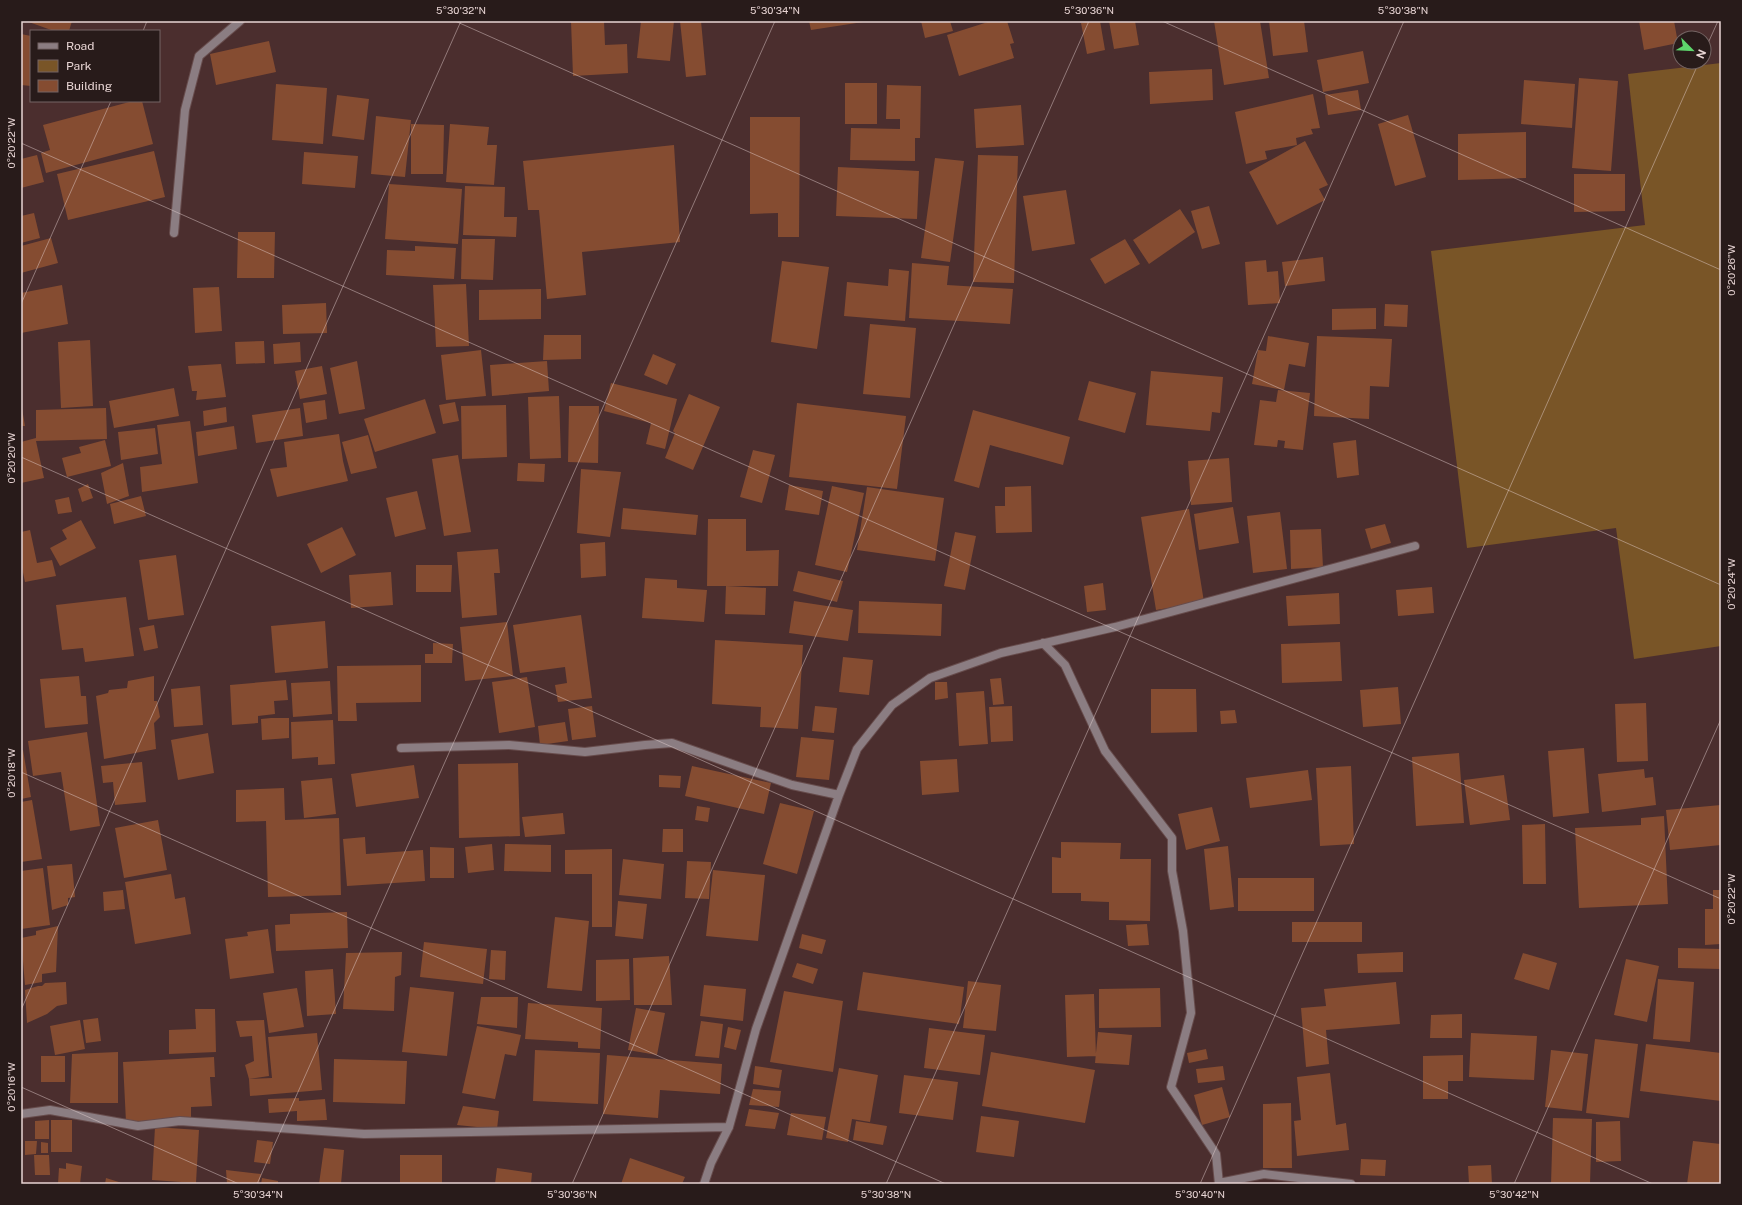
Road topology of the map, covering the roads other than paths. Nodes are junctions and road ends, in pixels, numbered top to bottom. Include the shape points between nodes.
1 (240, 21) edge
2 (174, 233) dead end
3 (1415, 546) dead end
4 (1043, 643) junction
5 (401, 748) dead end
6 (839, 795) junction
7 (21, 1114) edge
8 (729, 1126) junction
9 (1219, 1183) edge
10 (704, 1184) edge
11 (1351, 1184) edge

1 - 2 street via 199,56 186,110
3 - 4 street via 1122,625
4 - 6 street via 1001,653 930,678 892,705 857,749
4 - 9 street via 1065,665 1105,751 1172,838 1172,871 1183,931 1191,1014 1171,1087 1216,1154
5 - 6 street via 509,745 584,752 672,743 792,785
6 - 8 street via 756,1029
7 - 8 street via 50,1110 138,1126 180,1121 364,1134
8 - 10 street
9 - 11 street via 1264,1174

